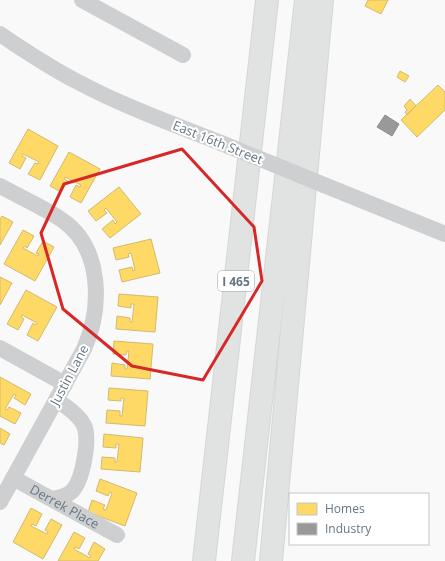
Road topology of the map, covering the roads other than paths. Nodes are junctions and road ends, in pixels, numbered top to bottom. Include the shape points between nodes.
1 (82, 0) edge
2 (267, 0) edge
3 (306, 0) edge
4 (322, 0) edge
5 (0, 34) edge
6 (183, 55) dead end
7 (0, 186) edge
8 (445, 234) edge
9 (0, 348) edge
10 (65, 384) junction
11 (56, 400) junction
12 (13, 478) junction
13 (52, 499) junction
14 (0, 502) edge
15 (117, 535) dead end
16 (204, 561) edge
17 (243, 561) edge
18 (271, 561) edge

1 - 6 street
2 - 16 highway, I 465
3 - 17 highway
4 - 18 highway
5 - 8 street, East 16th Street, bridge via 78,82 136,109
7 - 10 street, Justin Lane via 66,224 81,240 93,267 96,293 91,331 84,350
9 - 10 street
10 - 11 street, Justin Lane
11 - 12 street, Justin Lane
11 - 13 street via 77,416 85,426 86,439 82,470 77,484 71,492
12 - 13 street, Derrek Place
12 - 14 street, Justin Lane
13 - 15 street, Derrek Place

